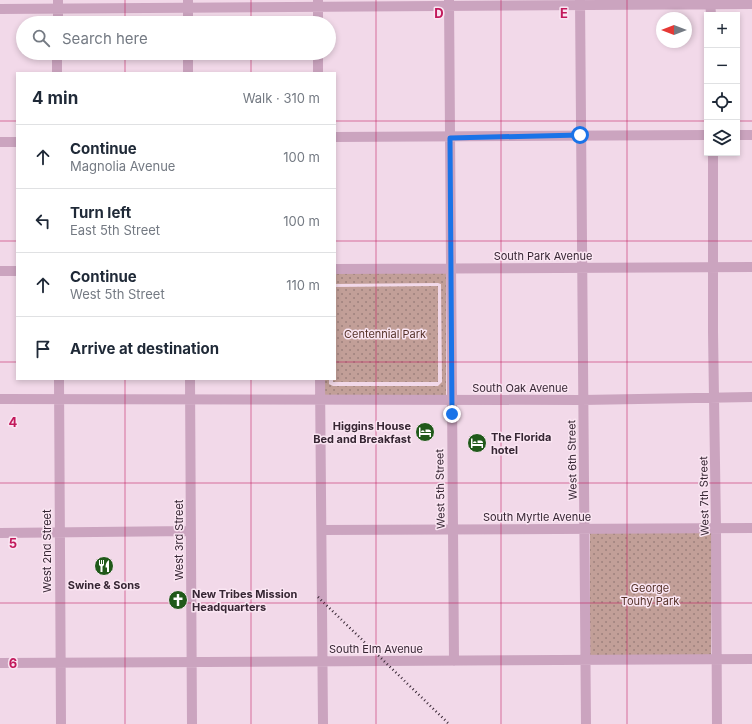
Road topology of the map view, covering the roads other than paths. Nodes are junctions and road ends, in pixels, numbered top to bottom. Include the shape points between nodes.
1 (710, 2) edge
2 (580, 3) edge
3 (58, 4) edge
4 (188, 4) edge
5 (318, 4) edge
6 (449, 4) edge
7 (752, 4) edge
8 (0, 9) edge
9 (58, 16) edge
10 (188, 16) edge
11 (318, 16) edge
12 (57, 60) edge
13 (188, 60) edge
14 (318, 60) edge
15 (57, 72) edge
16 (188, 72) edge
17 (318, 72) edge
18 (580, 135) junction
19 (704, 135) edge
20 (740, 135) edge
21 (752, 135) edge
22 (336, 137) edge
23 (450, 138) junction
24 (0, 142) edge
25 (16, 142) edge
26 (713, 156) edge
27 (752, 267) edge
28 (582, 268) junction
29 (713, 268) junction
30 (336, 269) edge
31 (451, 269) junction
32 (0, 271) edge
33 (16, 271) edge
34 (59, 380) edge
35 (190, 380) edge
36 (320, 380) edge
37 (714, 397) junction
38 (752, 397) edge
39 (0, 399) edge
40 (320, 399) junction
41 (190, 400) junction
42 (451, 400) junction
43 (582, 400) junction
44 (59, 401) junction
45 (716, 528) junction
46 (752, 528) edge
47 (453, 529) junction
48 (585, 529) junction
49 (322, 530) junction
50 (190, 531) junction
51 (60, 532) junction
52 (0, 533) edge
53 (586, 659) junction
54 (752, 659) edge
55 (716, 660) junction
56 (323, 661) junction
57 (454, 661) junction
58 (59, 662) junction
59 (192, 662) junction
60 (0, 663) edge
61 (61, 724) edge
62 (192, 724) edge
63 (323, 724) edge
64 (586, 724) edge
65 (717, 724) edge

1 - 2 street
1 - 7 street
2 - 6 street
2 - 18 street, West 6th Street
3 - 4 street
3 - 8 street
3 - 9 street
4 - 5 street
4 - 10 street
5 - 6 street
5 - 11 street
6 - 23 street, West 5th Street
12 - 15 street
13 - 16 street
14 - 17 street
18 - 19 street
18 - 23 street
18 - 28 street, West 6th Street
20 - 21 street
22 - 23 street
23 - 31 street, West 5th Street
24 - 25 street
26 - 29 street, West 7th Street
27 - 29 street, South Park Avenue
28 - 29 street, South Park Avenue
28 - 31 street, South Park Avenue
28 - 43 street, West 6th Street
29 - 37 street, West 7th Street
30 - 31 street, South Park Avenue
31 - 42 street, West 5th Street
32 - 33 street
34 - 44 street, West 2nd Street
35 - 41 street, West 3rd Street
36 - 40 street
37 - 38 street, South Oak Avenue
37 - 43 street, South Oak Avenue
37 - 45 street, West 7th Street
39 - 44 street, South Oak Avenue
40 - 41 street, South Oak Avenue
40 - 42 street, South Oak Avenue
40 - 49 street
41 - 44 street, South Oak Avenue
41 - 50 street, West 3rd Street
42 - 43 street, South Oak Avenue
42 - 47 street, West 5th Street
43 - 48 street, West 6th Street
44 - 51 street, West 2nd Street
45 - 46 street, South Myrtle Avenue
45 - 48 street, South Myrtle Avenue
45 - 55 street, West 7th Street
47 - 48 street, South Myrtle Avenue
47 - 49 street, South Myrtle Avenue
47 - 57 street, West 5th Street
48 - 53 street, West 6th Street
49 - 56 street
50 - 51 street
50 - 59 street, West 3rd Street
51 - 52 street
51 - 58 street, West 2nd Street
53 - 55 street, South Elm Avenue
53 - 57 street, South Elm Avenue
53 - 64 street, West 6th Street
54 - 55 street, South Elm Avenue
55 - 65 street, West 7th Street
56 - 57 street, South Elm Avenue
56 - 59 street, South Elm Avenue
56 - 63 street
58 - 59 street, South Elm Avenue
58 - 60 street, South Elm Avenue
58 - 61 street, West 2nd Street
59 - 62 street, West 3rd Street

